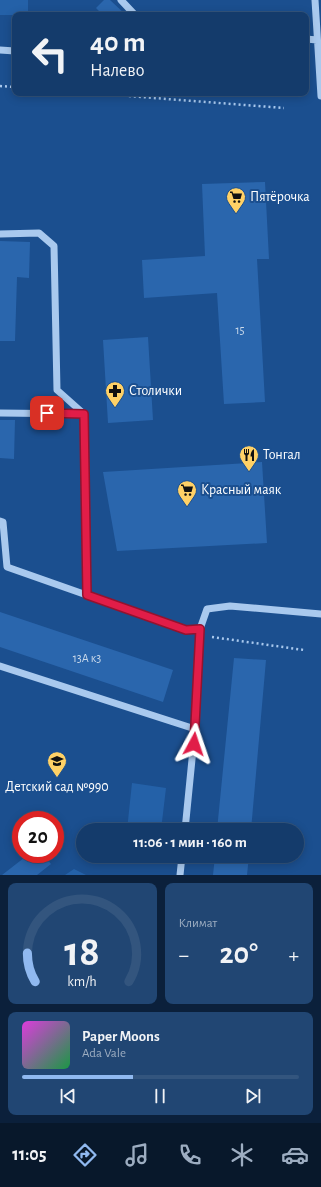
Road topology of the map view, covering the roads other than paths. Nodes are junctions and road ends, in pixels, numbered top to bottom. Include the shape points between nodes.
1 (121, 0) edge
2 (315, 0) edge
3 (132, 12) edge
4 (309, 39) edge
5 (317, 40) junction
6 (0, 50) edge
7 (12, 51) edge
8 (321, 96) edge
9 (0, 234) edge
10 (0, 412) edge
11 (84, 414) junction
12 (0, 521) edge
13 (87, 595) junction
14 (321, 614) edge
15 (200, 632) junction
16 (0, 666) edge
17 (195, 729) junction
18 (186, 823) edge
19 (181, 863) edge
20 (180, 875) edge

1 - 3 street
2 - 5 street
4 - 5 street
5 - 8 street
6 - 7 street
9 - 11 street via 39,233 54,246 57,390
10 - 11 street
11 - 13 street
12 - 13 street via 3,522 7,567
13 - 15 street via 186,630
14 - 15 street via 230,606 207,610
15 - 17 street
16 - 17 street
17 - 18 street
19 - 20 street

